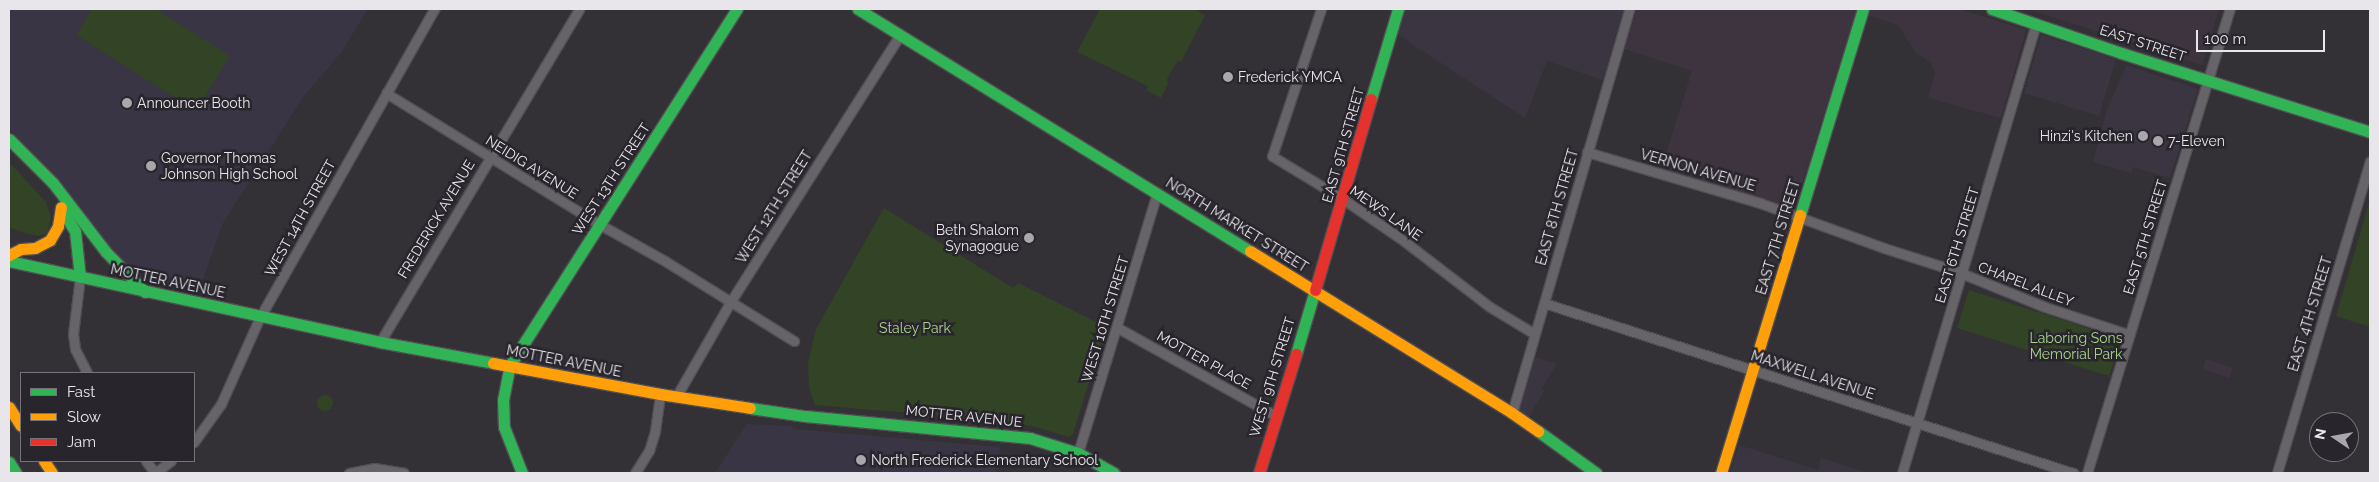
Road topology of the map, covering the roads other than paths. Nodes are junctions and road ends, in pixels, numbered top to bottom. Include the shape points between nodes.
1 (434, 9) edge
2 (578, 9) edge
3 (737, 9) edge
4 (858, 9) edge
5 (1321, 9) edge
6 (1398, 9) edge
7 (1629, 9) edge
8 (1863, 9) edge
9 (1992, 9) edge
10 (2230, 9) edge
11 (2036, 24) junction
12 (900, 35) junction
13 (2208, 80) junction
14 (386, 93) junction
15 (2370, 132) edge
16 (9, 139) edge
17 (1587, 152) junction
18 (9, 153) edge
19 (489, 157) junction
20 (2370, 162) edge
21 (1157, 193) junction
22 (1343, 199) junction
23 (61, 208) junction
24 (1799, 218) junction
25 (599, 224) junction
26 (85, 225) junction
27 (9, 255) edge
28 (9, 260) edge
29 (1962, 274) junction
30 (80, 277) junction
31 (1315, 290) junction
32 (145, 292) junction
33 (731, 302) junction
34 (1544, 303) junction
35 (260, 316) junction
36 (1118, 328) junction
37 (1535, 334) junction
38 (2130, 335) junction
39 (794, 341) dead end
40 (380, 342) junction
41 (510, 365) junction
42 (1753, 369) junction
43 (87, 372) edge
44 (660, 394) junction
45 (676, 397) junction
46 (9, 407) edge
47 (1512, 413) junction
48 (1276, 416) junction
49 (20, 424) edge
50 (1917, 424) junction
51 (195, 441) edge
52 (1078, 453) junction
53 (9, 462) edge
54 (45, 462) edge
55 (147, 462) edge
56 (170, 462) edge
57 (16, 473) edge
58 (52, 473) edge
59 (155, 473) edge
60 (349, 473) edge
61 (404, 473) edge
62 (522, 473) edge
63 (634, 473) edge
64 (1114, 473) edge
65 (1259, 473) edge
66 (1596, 473) edge
67 (1721, 473) edge
68 (1902, 473) edge
69 (2073, 473) edge
70 (2087, 473) edge
71 (2277, 473) edge

1 - 14 street, WEST 14TH STREET
2 - 19 street, FREDERICK AVENUE
3 - 25 main road, WEST 13TH STREET
4 - 12 main road, NORTH MARKET STREET
5 - 22 street, MEWS LANE via 1272,156
6 - 22 main road, EAST 9TH STREET
7 - 17 street, EAST 8TH STREET
8 - 24 main road, EAST 7TH STREET
9 - 11 main road, EAST STREET
10 - 13 street, EAST 5TH STREET
11 - 13 main road, EAST STREET
11 - 29 street, EAST 6TH STREET
12 - 21 main road, NORTH MARKET STREET
12 - 33 street, WEST 12TH STREET
13 - 15 main road, EAST STREET
13 - 38 street, EAST 5TH STREET
14 - 19 street, NEIDIG AVENUE
14 - 35 street, WEST 14TH STREET
16 - 26 main road via 53,183
17 - 24 street, VERNON AVENUE via 1760,203
17 - 34 street, EAST 8TH STREET
18 - 23 main road
19 - 25 street, NEIDIG AVENUE
19 - 40 street, FREDERICK AVENUE
20 - 71 street, EAST 4TH STREET
21 - 31 main road, NORTH MARKET STREET
21 - 36 street, WEST 10TH STREET
22 - 31 main road, EAST 9TH STREET
22 - 37 street, MEWS LANE via 1490,307
23 - 27 main road via 58,226 50,240
23 - 30 main road via 75,231
24 - 29 street, CHAPEL ALLEY
24 - 42 main road, EAST 7TH STREET
25 - 33 street, NEIDIG AVENUE
25 - 41 main road, WEST 13TH STREET
26 - 30 main road via 88,261
26 - 32 main road via 116,264
28 - 30 main road, MOTTER AVENUE
29 - 38 street, CHAPEL ALLEY via 2045,307
29 - 50 street, EAST 6TH STREET
30 - 32 main road, MOTTER AVENUE
30 - 43 street via 72,334 75,349
31 - 47 main road, NORTH MARKET STREET
31 - 48 main road, WEST 9TH STREET
32 - 35 main road, MOTTER AVENUE
33 - 39 street, NEIDIG AVENUE
33 - 45 street, WEST 12TH STREET
34 - 37 street, EAST 8TH STREET
34 - 42 street, MAXWELL AVENUE
35 - 40 main road, MOTTER AVENUE
35 - 51 street, WEST 14TH STREET via 221,404
36 - 48 street, MOTTER PLACE
36 - 52 street, WEST 10TH STREET
37 - 47 street, EAST 8TH STREET
38 - 70 street, EAST 5TH STREET
40 - 41 main road, MOTTER AVENUE
41 - 44 main road, MOTTER AVENUE
41 - 62 main road via 503,400 504,427
42 - 50 street, MAXWELL AVENUE
42 - 67 main road, EAST 7TH STREET
44 - 45 main road, MOTTER AVENUE
44 - 63 street via 649,451
45 - 52 main road, MOTTER AVENUE via 805,416 1020,436
46 - 49 main road
47 - 66 main road, NORTH MARKET STREET
48 - 65 main road, WEST 9TH STREET
50 - 68 street, EAST 6TH STREET
50 - 69 street, MAXWELL AVENUE
52 - 64 main road, MOTTER AVENUE
53 - 57 main road
54 - 58 main road
55 - 59 street
56 - 59 street
60 - 61 street via 374,468

